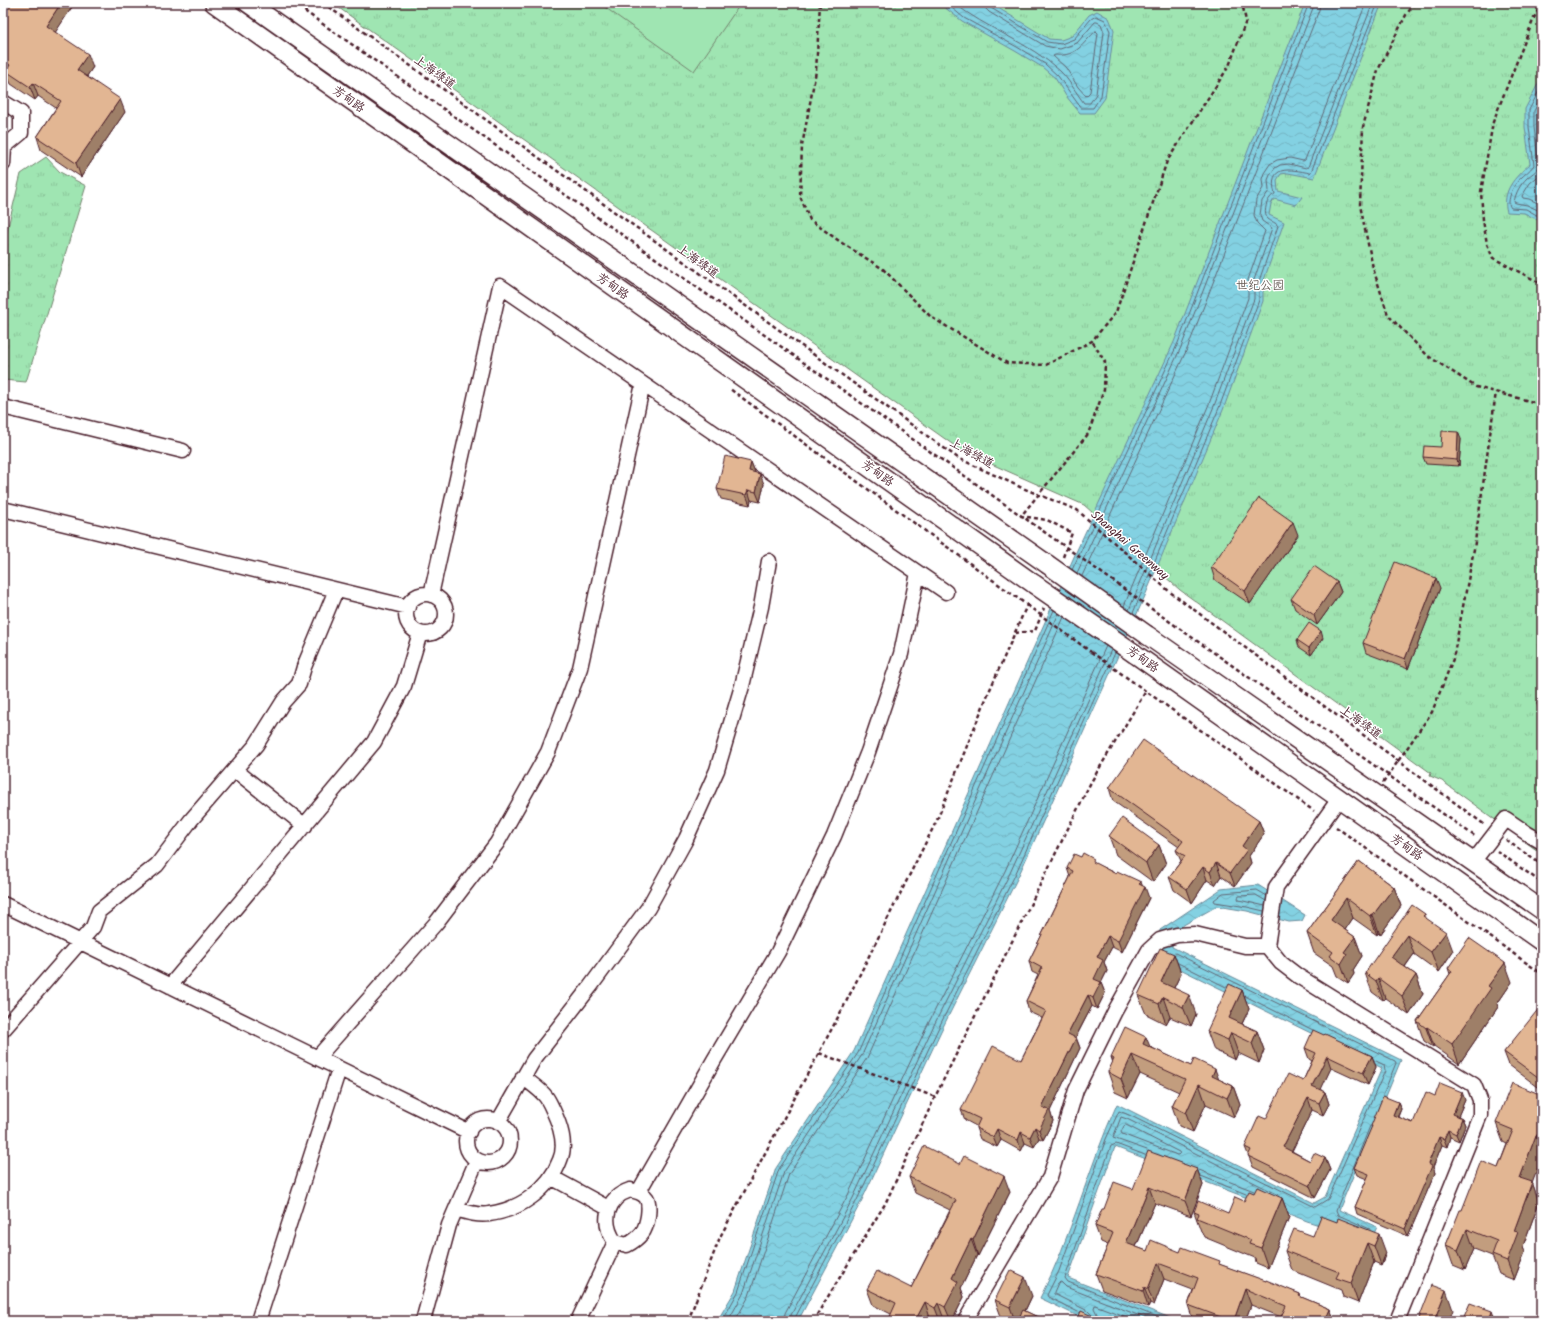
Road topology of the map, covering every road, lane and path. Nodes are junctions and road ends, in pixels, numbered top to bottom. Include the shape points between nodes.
1 (214, 3) edge
2 (248, 3) edge
3 (293, 3) edge
4 (323, 3) edge
5 (820, 3) edge
6 (1242, 3) edge
7 (1415, 3) edge
8 (1542, 3) edge
9 (3, 102) edge
10 (3, 164) edge
11 (1542, 284) edge
12 (1092, 341) junction
13 (643, 384) junction
14 (1496, 392) junction
15 (1542, 399) edge
16 (3, 407) edge
17 (183, 451) dead end
18 (1038, 494) junction
19 (3, 509) edge
20 (1077, 510) joint
21 (1021, 516) junction
22 (769, 561) dead end
23 (918, 573) junction
24 (336, 590) junction
25 (946, 592) dead end
26 (1170, 592) joint
27 (431, 595) junction
28 (408, 607) junction
29 (420, 633) junction
30 (1091, 652) dead end
31 (1146, 691) dead end
32 (1399, 761) junction
33 (235, 770) junction
34 (1389, 775) junction
35 (1375, 794) junction
36 (1339, 798) junction
37 (304, 826) junction
38 (1496, 833) junction
39 (1542, 842) edge
40 (1486, 844) junction
41 (1473, 862) junction
42 (1542, 866) edge
43 (1542, 883) edge
44 (3, 904) edge
45 (1542, 910) edge
46 (80, 942) junction
47 (1542, 942) edge
48 (1267, 946) junction
49 (170, 986) junction
50 (3, 1030) edge
51 (819, 1053) junction
52 (317, 1058) junction
53 (339, 1069) junction
54 (523, 1077) junction
55 (935, 1097) junction
56 (498, 1122) junction
57 (469, 1132) junction
58 (477, 1160) junction
59 (551, 1176) junction
60 (639, 1191) junction
61 (608, 1208) junction
62 (456, 1209) junction
63 (615, 1242) junction
64 (258, 1321) edge
65 (423, 1321) edge
66 (578, 1321) edge
67 (688, 1321) edge
68 (813, 1321) edge
69 (965, 1321) edge
70 (1397, 1321) edge

1 - 36 main road, 芳甸路, bridge
2 - 35 main road, 芳甸路, bridge
3 - 21 path
4 - 18 path, 上海绿道 via 958,458
5 - 12 path via 816,71 802,146 800,196 810,220 883,268 931,316 1007,363 1046,365
6 - 12 path via 1246,21 1229,66 1166,160 1116,312
7 - 14 path via 1406,15 1378,70 1363,127 1360,205 1373,268 1388,314 1428,356 1476,386
8 - 11 path via 1494,122 1481,192 1487,244 1493,258
9 - 10 street via 20,113 21,133 4,147
12 - 18 path via 1105,362 1104,390 1088,434
13 - 23 street
13 - 27 street via 500,286
13 - 52 street via 580,668 548,752 497,843 436,924
14 - 15 path via 1533,402
14 - 32 path via 1474,549 1452,659 1432,712
16 - 17 street
18 - 20 path, 上海绿道
18 - 21 path
19 - 24 street
20 - 26 path, Shanghai Greenway
21 - 34 path, bridge
22 - 54 street via 742,686 717,770 686,839 648,908
23 - 25 street
23 - 60 street via 901,654 868,752 834,836 778,952
24 - 28 street
24 - 33 street via 299,684 283,702 256,745
26 - 32 path, 上海绿道
27 - 28 street via 418,596
27 - 29 street via 440,599 444,605 445,621 435,632
28 - 29 street via 408,622
29 - 37 street via 404,686 374,742
30 - 51 path, bridge via 1027,605 937,820
31 - 55 path via 1091,782
32 - 34 path
32 - 38 path, 上海绿道
33 - 37 street
33 - 46 street via 191,820 157,865 99,911 93,927
34 - 35 path
34 - 40 path
35 - 41 main road, 芳甸路
36 - 47 main road, 芳甸路
36 - 48 street via 1276,886
37 - 49 street
38 - 39 street via 1506,819
38 - 40 street
38 - 42 path, 上海绿道
40 - 41 street
40 - 43 path
41 - 45 main road, 芳甸路
44 - 46 street
46 - 49 street
46 - 50 street
48 - 69 street via 1245,946 1195,934 1176,935 1160,940 1149,950 1076,1090 1050,1177
48 - 70 street via 1281,963 1298,976 1474,1085 1480,1100 1480,1115
49 - 52 street
51 - 55 path
51 - 67 path via 720,1237
52 - 53 street
53 - 57 street
53 - 64 street
54 - 56 street
54 - 59 street via 546,1097 560,1124 563,1143 561,1160
55 - 68 path via 885,1204
56 - 57 street via 483,1120
56 - 58 street via 507,1130 510,1141 507,1151 503,1157 492,1163
57 - 58 street via 467,1148
58 - 62 street
59 - 61 street
59 - 62 street via 534,1196 510,1210 487,1215
60 - 61 street via 622,1192
60 - 63 street via 646,1196 649,1203 647,1224 642,1233 627,1245
61 - 63 street via 608,1233
62 - 65 street
63 - 66 street

